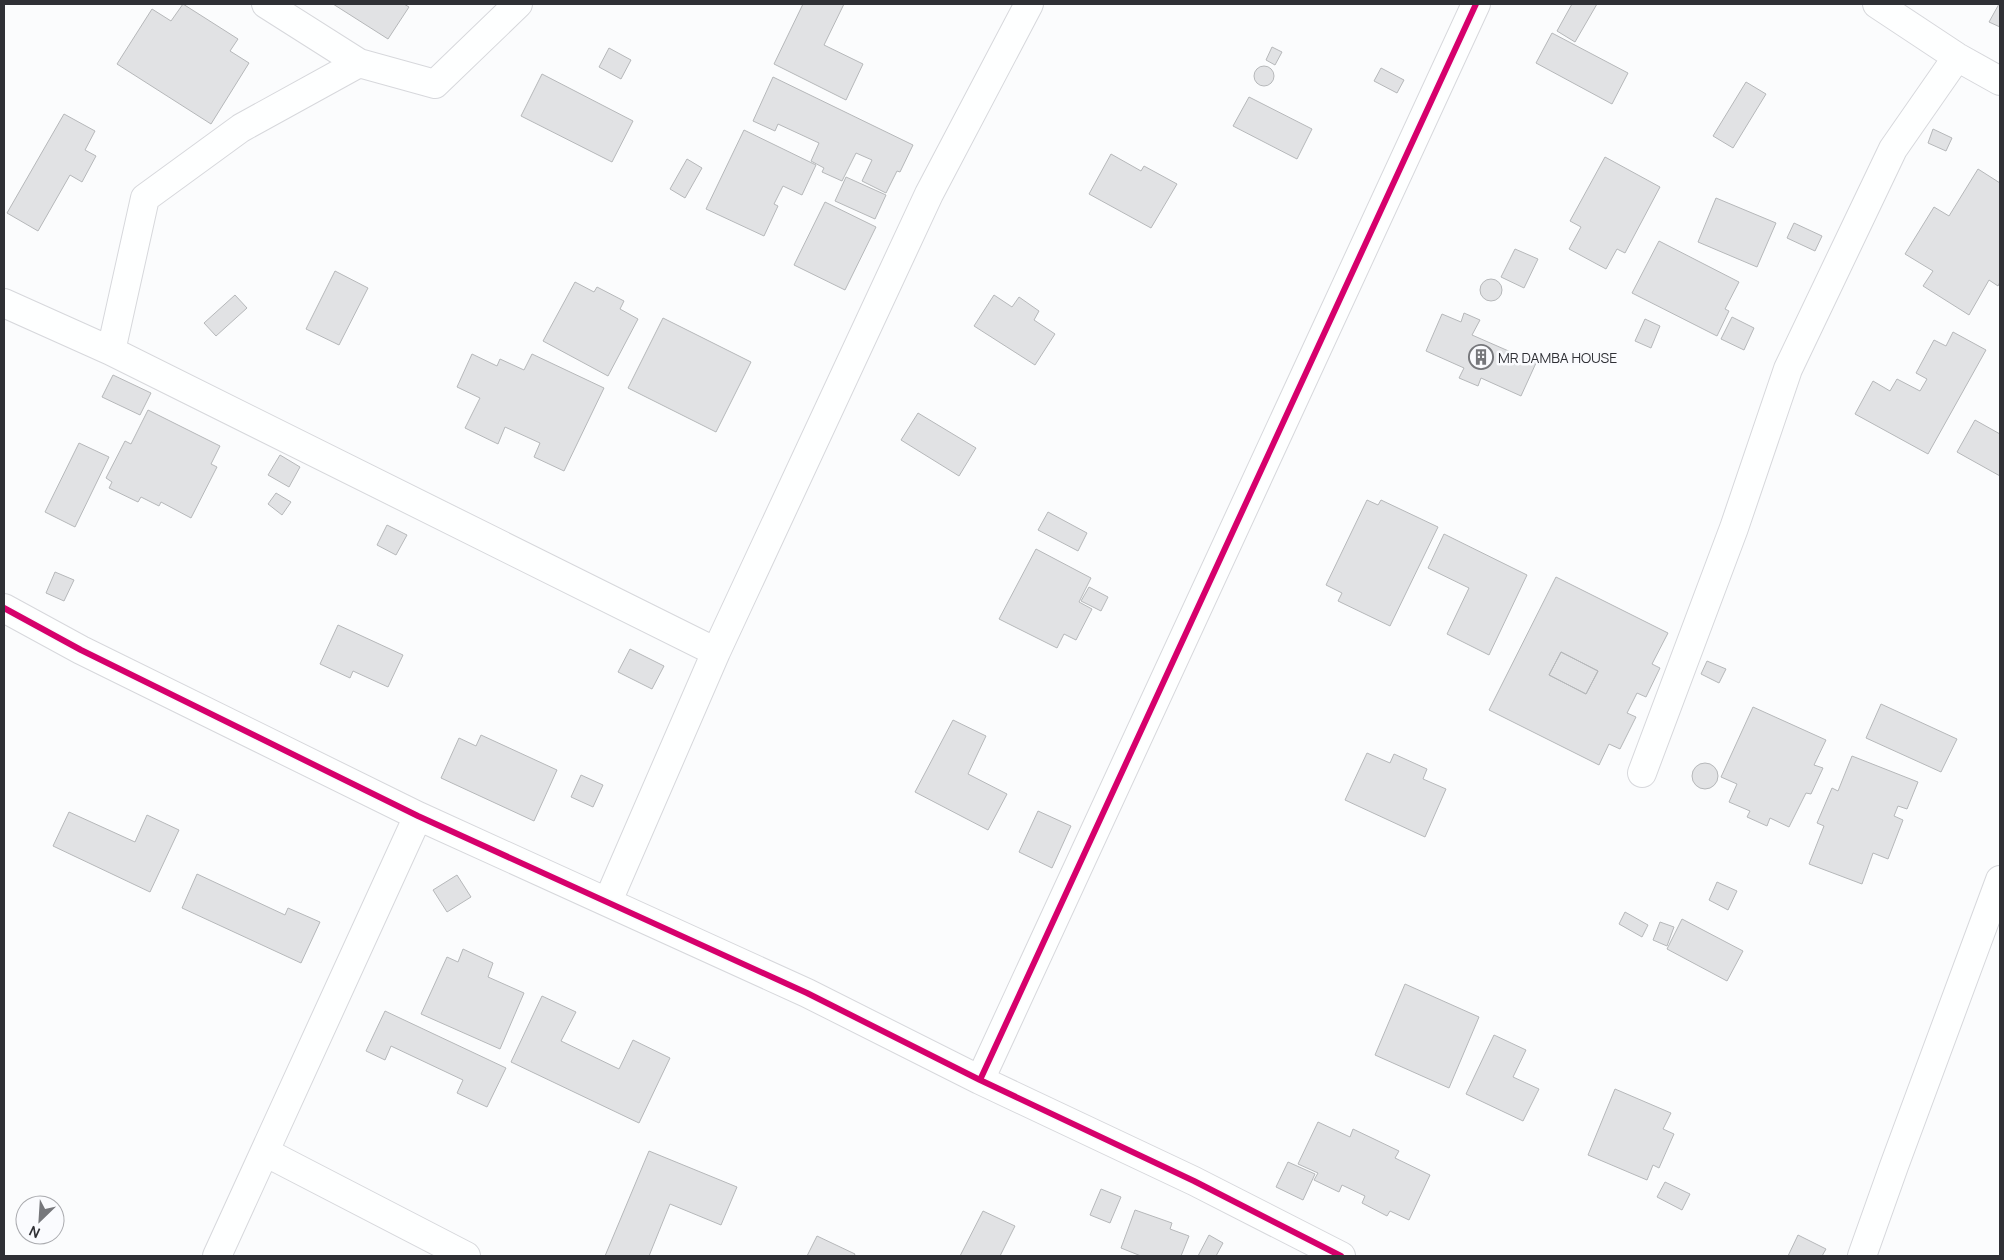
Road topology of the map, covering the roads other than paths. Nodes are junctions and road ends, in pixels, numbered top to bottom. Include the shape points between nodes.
1 (266, 4) edge
2 (518, 4) edge
3 (1029, 4) edge
4 (1476, 4) edge
5 (1877, 4) edge
6 (1957, 57) junction
7 (359, 63) junction
8 (2000, 81) edge
9 (4, 303) edge
10 (111, 351) junction
11 (4, 608) edge
12 (716, 652) junction
13 (1642, 773) dead end
14 (418, 816) junction
15 (2000, 880) edge
16 (608, 901) junction
17 (980, 1080) junction
18 (265, 1152) junction
19 (217, 1256) edge
20 (466, 1256) edge
21 (1341, 1256) edge
22 (1862, 1256) edge

1 - 7 street
2 - 7 street via 435,84
3 - 12 street via 929,194
4 - 17 street
5 - 6 street
6 - 8 street
6 - 13 street via 1893,148 1788,369 1734,528
7 - 10 street via 241,128 145,198
9 - 10 street
10 - 12 street
11 - 14 street via 81,650
12 - 16 street
14 - 16 street
14 - 18 street
15 - 22 street
16 - 17 street via 807,993
17 - 21 street via 1194,1181
18 - 19 street
18 - 20 street

